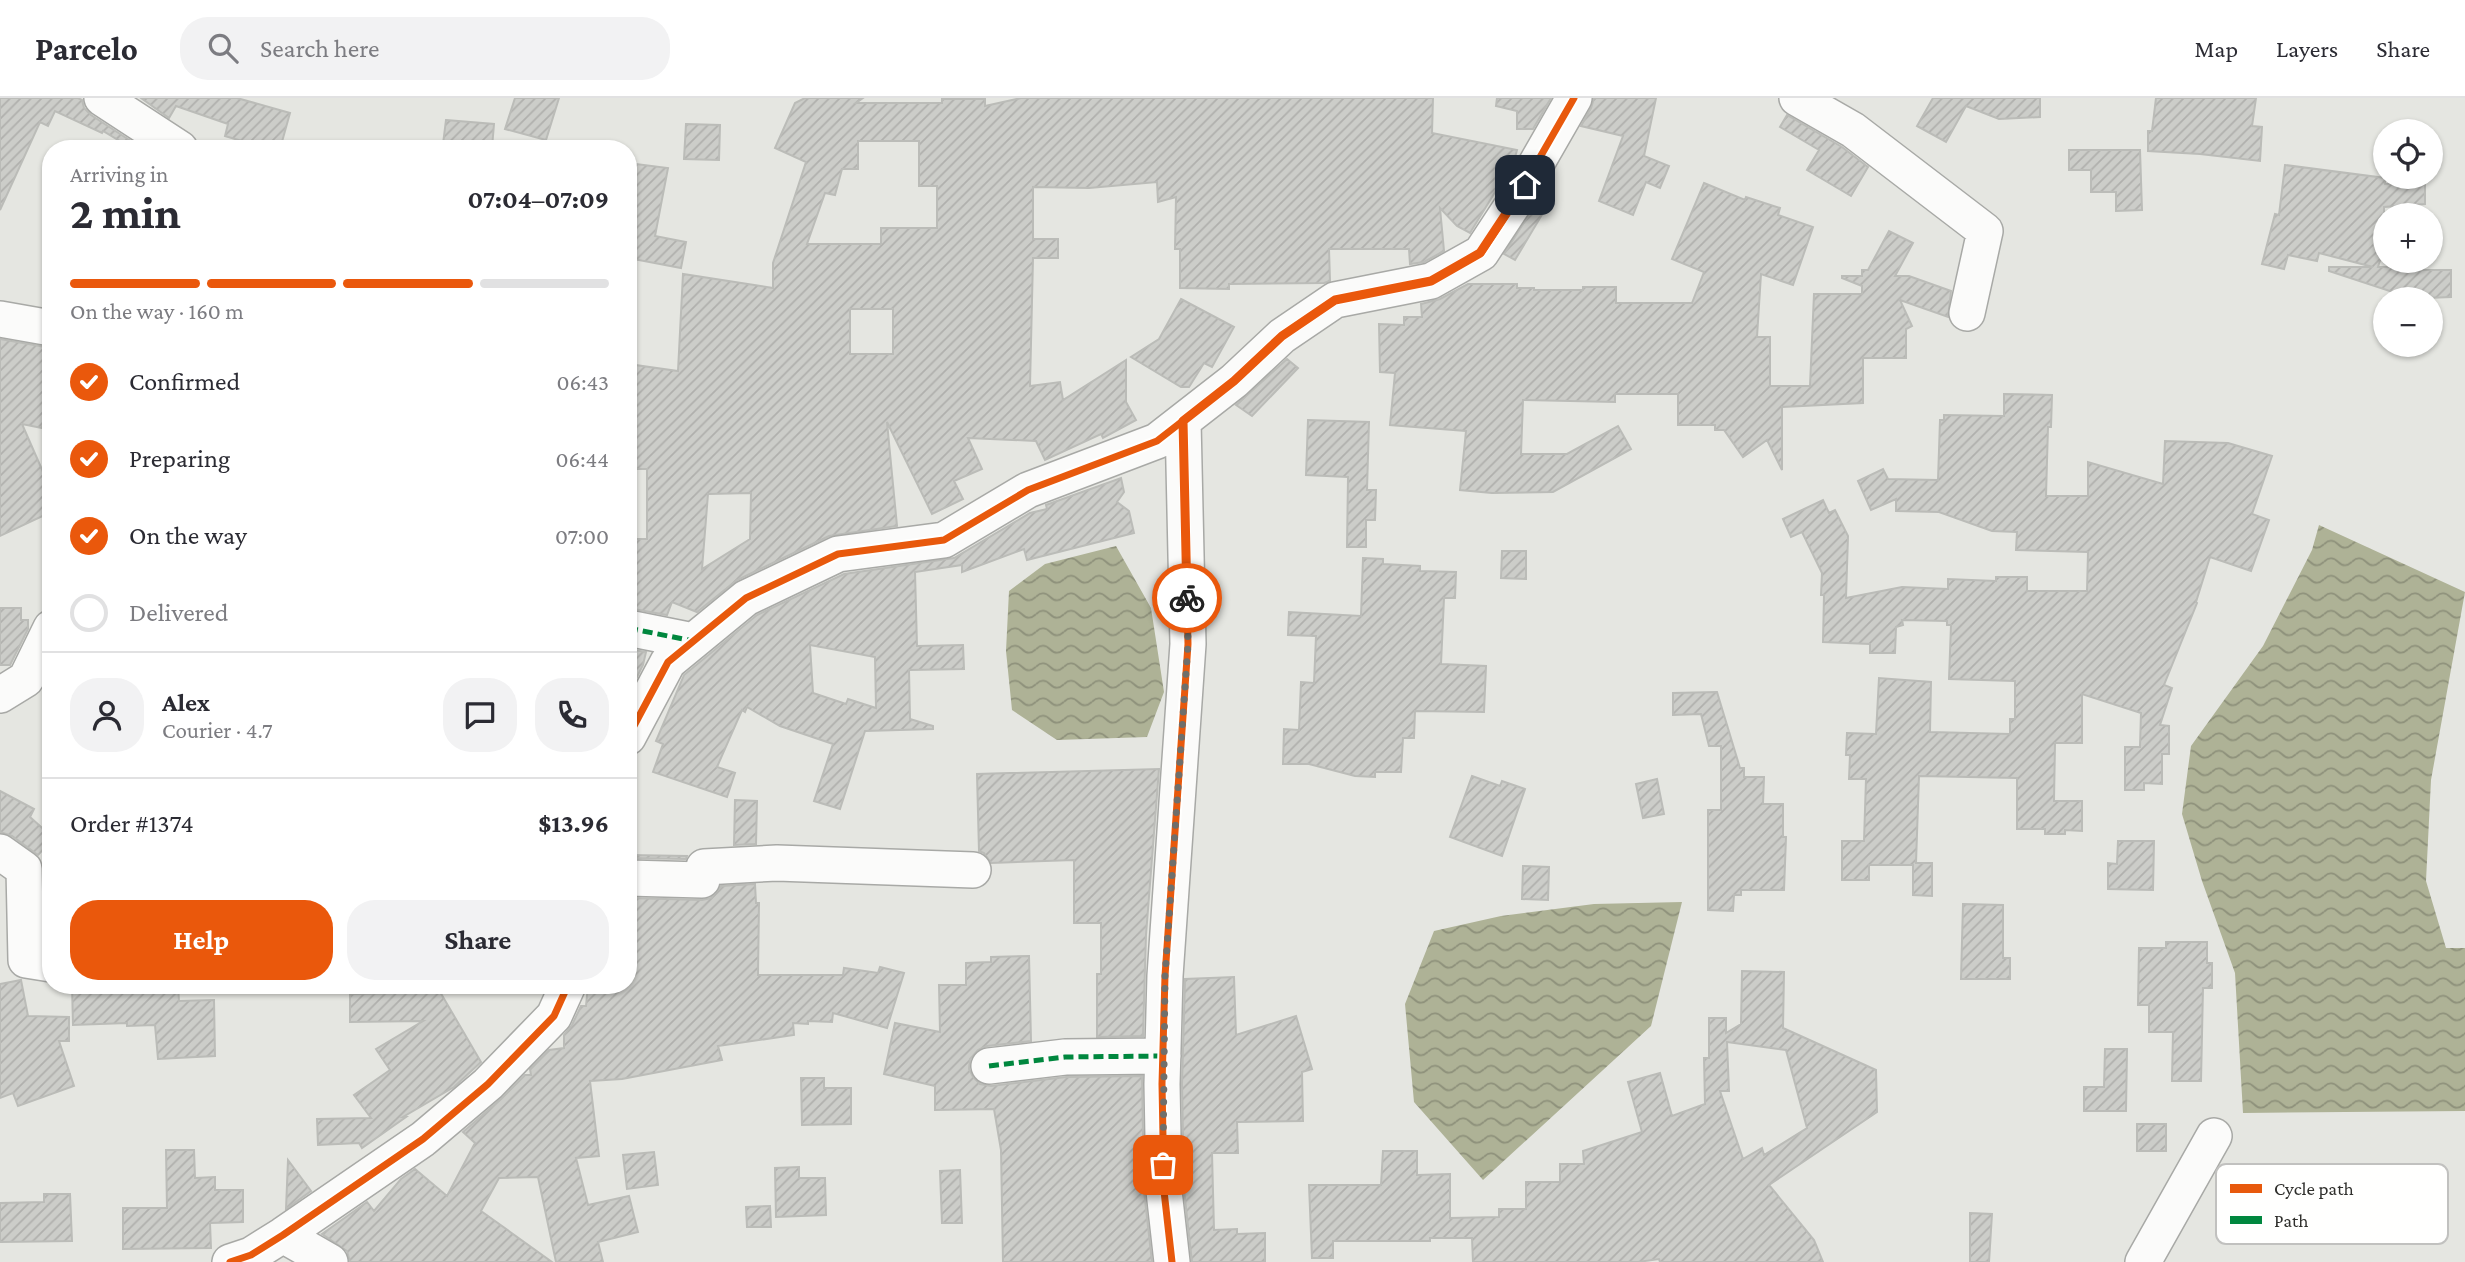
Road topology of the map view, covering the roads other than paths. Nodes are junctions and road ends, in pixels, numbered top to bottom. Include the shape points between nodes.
1 (102, 98) edge
2 (1574, 98) edge
3 (1797, 98) edge
4 (166, 140) edge
5 (1967, 313) dead end
6 (0, 319) edge
7 (42, 326) edge
8 (1183, 421) junction
9 (637, 630) edge
10 (694, 641) junction
11 (42, 647) edge
12 (0, 695) edge
13 (637, 720) edge
14 (0, 852) edge
15 (972, 870) dead end
16 (637, 878) edge
17 (42, 963) edge
18 (564, 994) edge
19 (1163, 1056) junction
20 (989, 1066) dead end
21 (2214, 1136) dead end
22 (284, 1235) junction
23 (244, 1259) edge
24 (330, 1262) edge
25 (1172, 1262) edge
26 (2143, 1262) edge

1 - 4 street
2 - 8 street via 1480,253 1431,281 1335,300 1282,336
3 - 5 street via 1853,130 1985,232
6 - 7 street
8 - 10 street via 1157,441 1028,491 944,540 838,554 746,598
8 - 19 street via 1188,644
9 - 10 street
10 - 13 street via 668,662
11 - 12 street via 26,680
14 - 17 street via 24,869 26,960
15 - 16 street via 777,863 704,867 702,880
18 - 22 street via 554,1016 488,1084 423,1139
19 - 20 street via 1065,1057
19 - 25 street via 1164,1191
21 - 26 street
22 - 23 street
22 - 24 street

